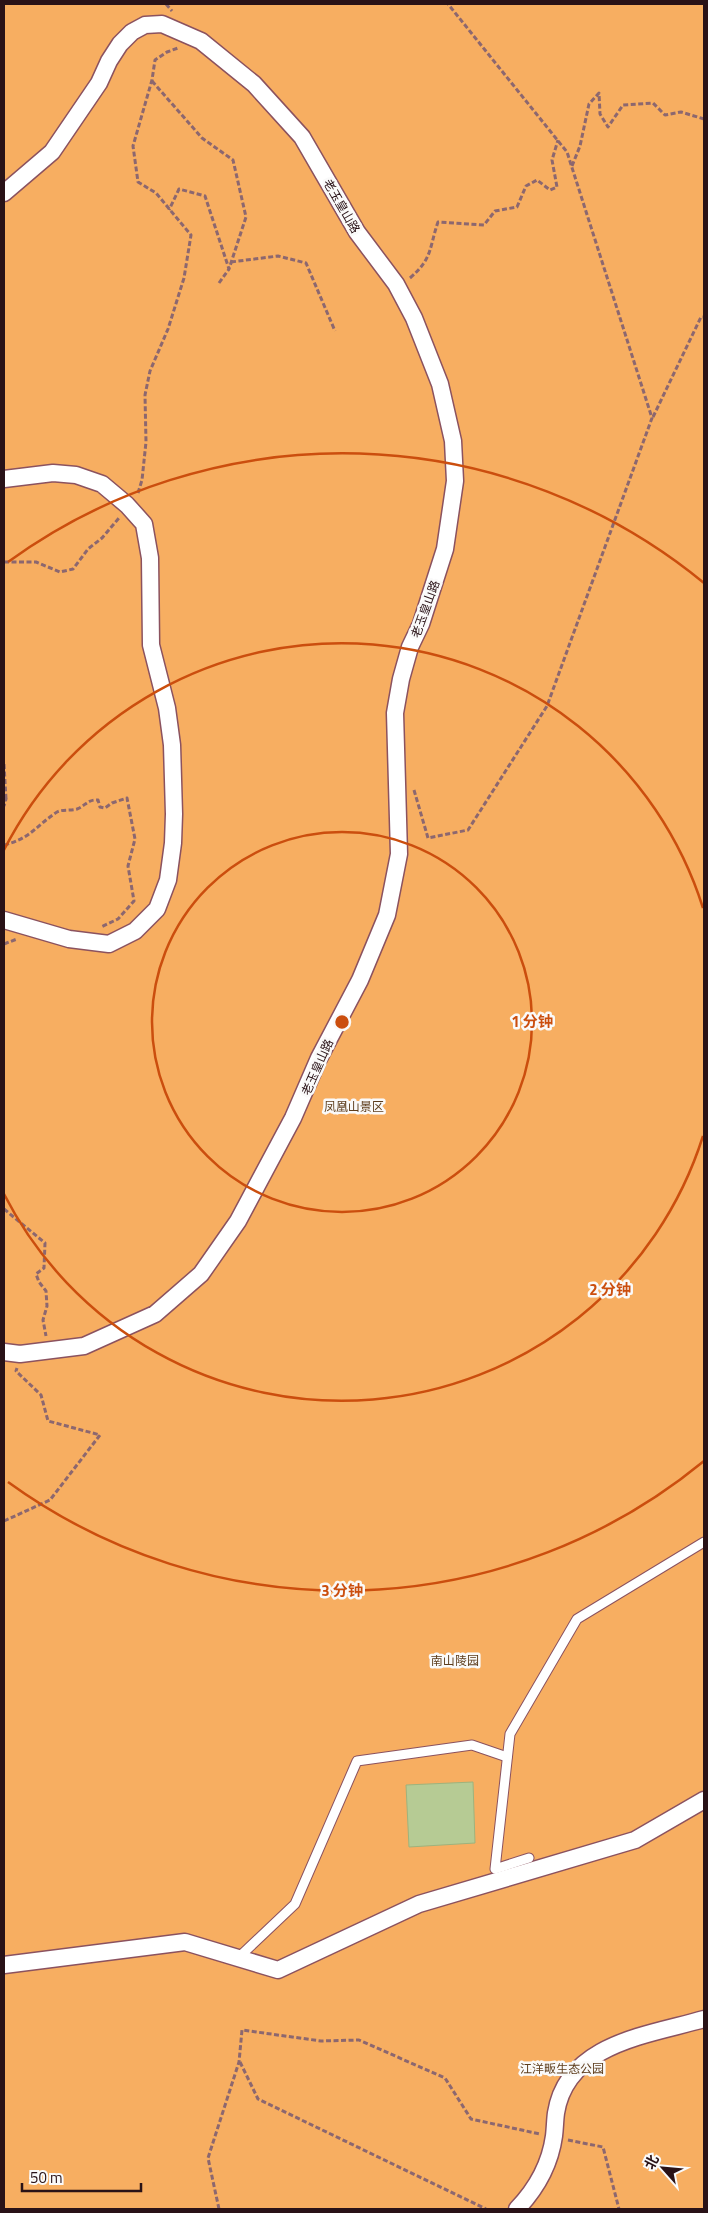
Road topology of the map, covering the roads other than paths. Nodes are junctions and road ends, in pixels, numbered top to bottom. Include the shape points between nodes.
1 (4, 193) edge
2 (4, 479) edge
3 (4, 920) edge
4 (4, 1352) edge
5 (704, 1542) edge
6 (507, 1757) junction
7 (704, 1800) edge
8 (529, 1858) dead end
9 (238, 1958) junction
10 (4, 1965) edge
11 (704, 2019) edge
12 (517, 2209) edge

1 - 4 street, 老玉皇山路 via 52,152 99,83 120,44 132,32 145,25 162,24 201,41 248,79 302,137 356,232 396,284 414,318 440,384 453,441 455,482 445,549 421,624 410,647 395,713 399,854 386,916 360,980 319,1058 308,1087 238,1221 201,1274 155,1314 84,1346 20,1354
2 - 3 street via 53,473 76,475 102,484 144,524 150,558 151,645 167,708 172,745 174,824 168,880 157,909 135,931 109,944 69,939
5 - 6 lane via 577,1619 510,1734
6 - 8 lane via 495,1869
6 - 9 lane via 472,1745 357,1761 296,1904
7 - 9 street via 635,1840 419,1904 278,1970
9 - 10 street via 185,1942
11 - 12 street via 628,2040 592,2057 566,2081 556,2111 554,2137 545,2171

